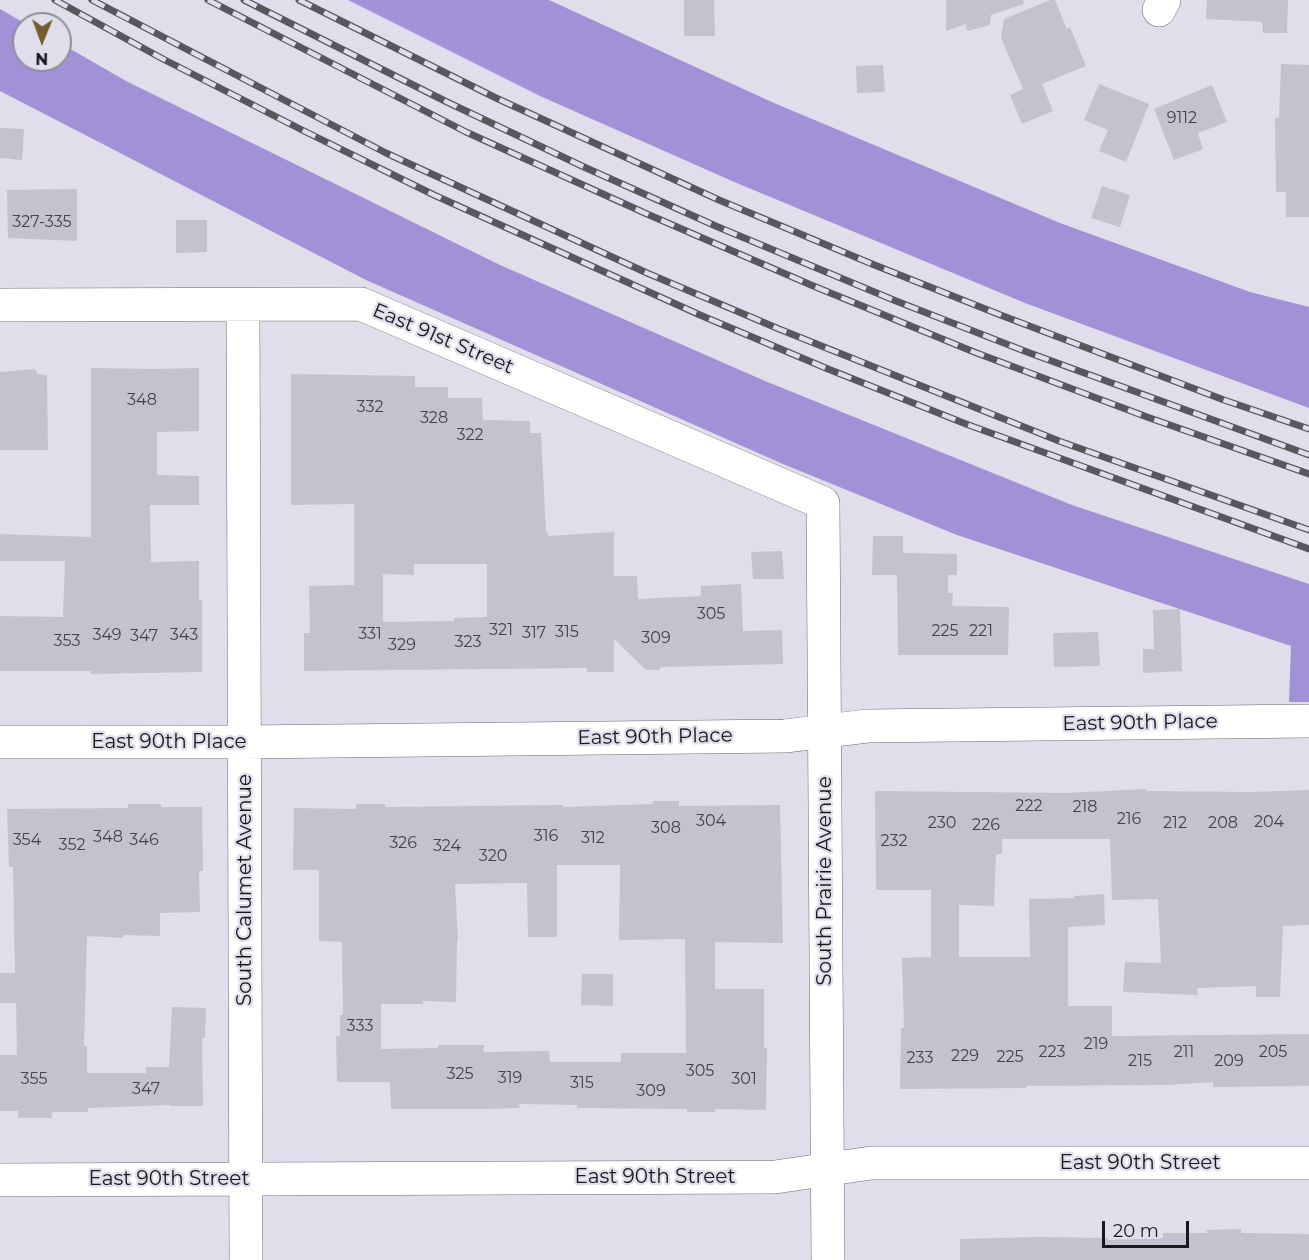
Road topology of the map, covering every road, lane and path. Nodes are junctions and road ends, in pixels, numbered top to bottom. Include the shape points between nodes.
1 (0, 305) edge
2 (243, 305) junction
3 (823, 503) joint
4 (1309, 721) edge
5 (825, 730) junction
6 (0, 742) edge
7 (245, 742) junction
8 (1309, 1163) edge
9 (827, 1170) junction
10 (245, 1179) junction
11 (0, 1180) edge
12 (246, 1260) edge
13 (828, 1260) edge

1 - 2 street, East 91st Street
2 - 3 street, East 91st Street via 361,304
2 - 7 street, South Calumet Avenue
3 - 5 street, South Prairie Avenue
4 - 5 street, East 90th Place via 867,726
5 - 7 street, East 90th Place via 785,736
5 - 9 street, South Prairie Avenue
6 - 7 street, East 90th Place
7 - 10 street, South Calumet Avenue
8 - 9 street, East 90th Street via 871,1163
9 - 10 street, East 90th Street via 775,1177
9 - 13 street, South Prairie Avenue
10 - 11 street, East 90th Street
10 - 12 street, South Calumet Avenue

